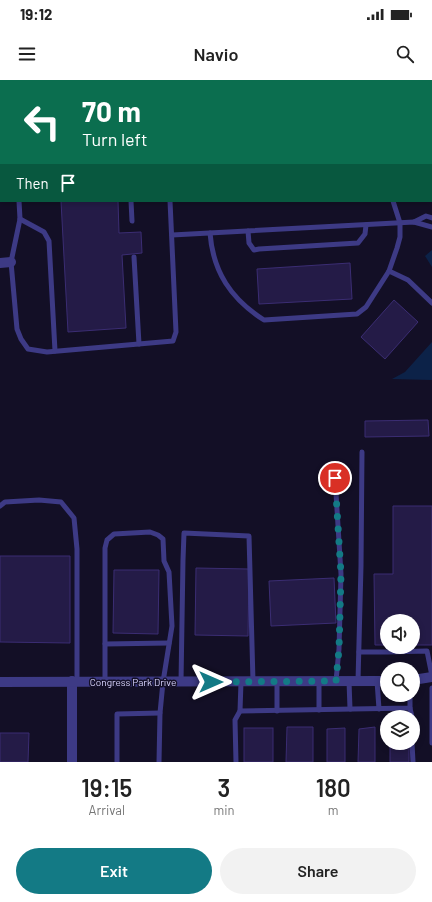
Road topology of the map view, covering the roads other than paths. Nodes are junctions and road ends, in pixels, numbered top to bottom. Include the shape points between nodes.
1 (19, 202) edge
2 (131, 202) edge
3 (170, 202) edge
4 (393, 202) edge
5 (432, 218) edge
6 (20, 219) junction
7 (132, 221) dead end
8 (414, 222) junction
9 (400, 223) junction
10 (366, 225) junction
11 (432, 227) edge
12 (248, 231) junction
13 (210, 233) junction
14 (172, 235) junction
15 (134, 257) dead end
16 (11, 262) junction
17 (0, 263) edge
18 (389, 271) junction
19 (432, 303) edge
20 (139, 344) junction
21 (55, 351) junction
22 (362, 452) dead end
23 (335, 478) dead end
24 (0, 506) edge
25 (169, 643) junction
26 (105, 644) junction
27 (359, 652) junction
28 (432, 676) edge
29 (420, 679) edge
30 (75, 681) junction
31 (319, 681) junction
32 (336, 681) junction
33 (353, 681) junction
34 (380, 681) edge
35 (0, 682) edge
36 (105, 682) junction
37 (163, 682) junction
38 (181, 682) junction
39 (240, 682) junction
40 (253, 682) junction
41 (277, 682) junction
42 (432, 688) edge
43 (380, 700) edge
44 (410, 702) edge
45 (410, 708) joint
46 (350, 709) junction
47 (379, 709) junction
48 (319, 710) junction
49 (240, 711) junction
50 (277, 711) junction
51 (160, 712) junction
52 (432, 743) edge
53 (412, 750) edge
54 (72, 762) edge
55 (117, 762) edge
56 (159, 762) edge
57 (236, 762) edge
58 (413, 762) edge

1 - 6 lane
2 - 7 lane
3 - 14 lane
4 - 9 lane
5 - 8 lane via 426,216
6 - 16 lane
6 - 21 lane via 44,232 49,241
8 - 9 lane
8 - 11 lane
9 - 10 lane
9 - 18 lane via 400,237
10 - 12 lane
10 - 12 lane via 365,234 358,243 254,250 249,243
12 - 13 lane
13 - 14 lane
13 - 18 lane via 211,248 220,274 233,294 251,312 264,320 357,314 366,307
14 - 20 lane via 176,332 173,341
15 - 20 lane
16 - 17 street
16 - 21 lane via 20,339 28,349
18 - 19 lane via 408,280
20 - 21 lane
22 - 27 lane
23 - 32 lane via 341,574
24 - 30 lane via 5,502 61,502 74,518 77,549
25 - 26 lane
25 - 26 lane via 172,626 169,572 164,562 163,539 150,532 114,534 107,540
25 - 37 lane
26 - 36 lane
27 - 28 lane via 427,651
27 - 33 lane
28 - 29 street
30 - 35 street, Congress Park Drive
30 - 36 street, Congress Park Drive
30 - 54 street
31 - 32 street, Congress Park Drive
31 - 41 street, Congress Park Drive
31 - 48 lane
32 - 33 street, Congress Park Drive
33 - 34 street, Congress Park Drive
33 - 46 lane
36 - 37 street, Congress Park Drive
37 - 38 street, Congress Park Drive
37 - 51 lane
38 - 39 street, Congress Park Drive
38 - 40 lane via 184,533 249,536
39 - 40 street, Congress Park Drive
39 - 49 lane
40 - 41 street, Congress Park Drive
41 - 50 lane
42 - 52 lane
43 - 47 lane
44 - 45 lane
45 - 47 lane
46 - 47 lane
46 - 48 lane
48 - 50 lane
49 - 50 lane
49 - 57 lane via 235,720
51 - 55 lane via 117,714
51 - 56 lane
53 - 58 lane

